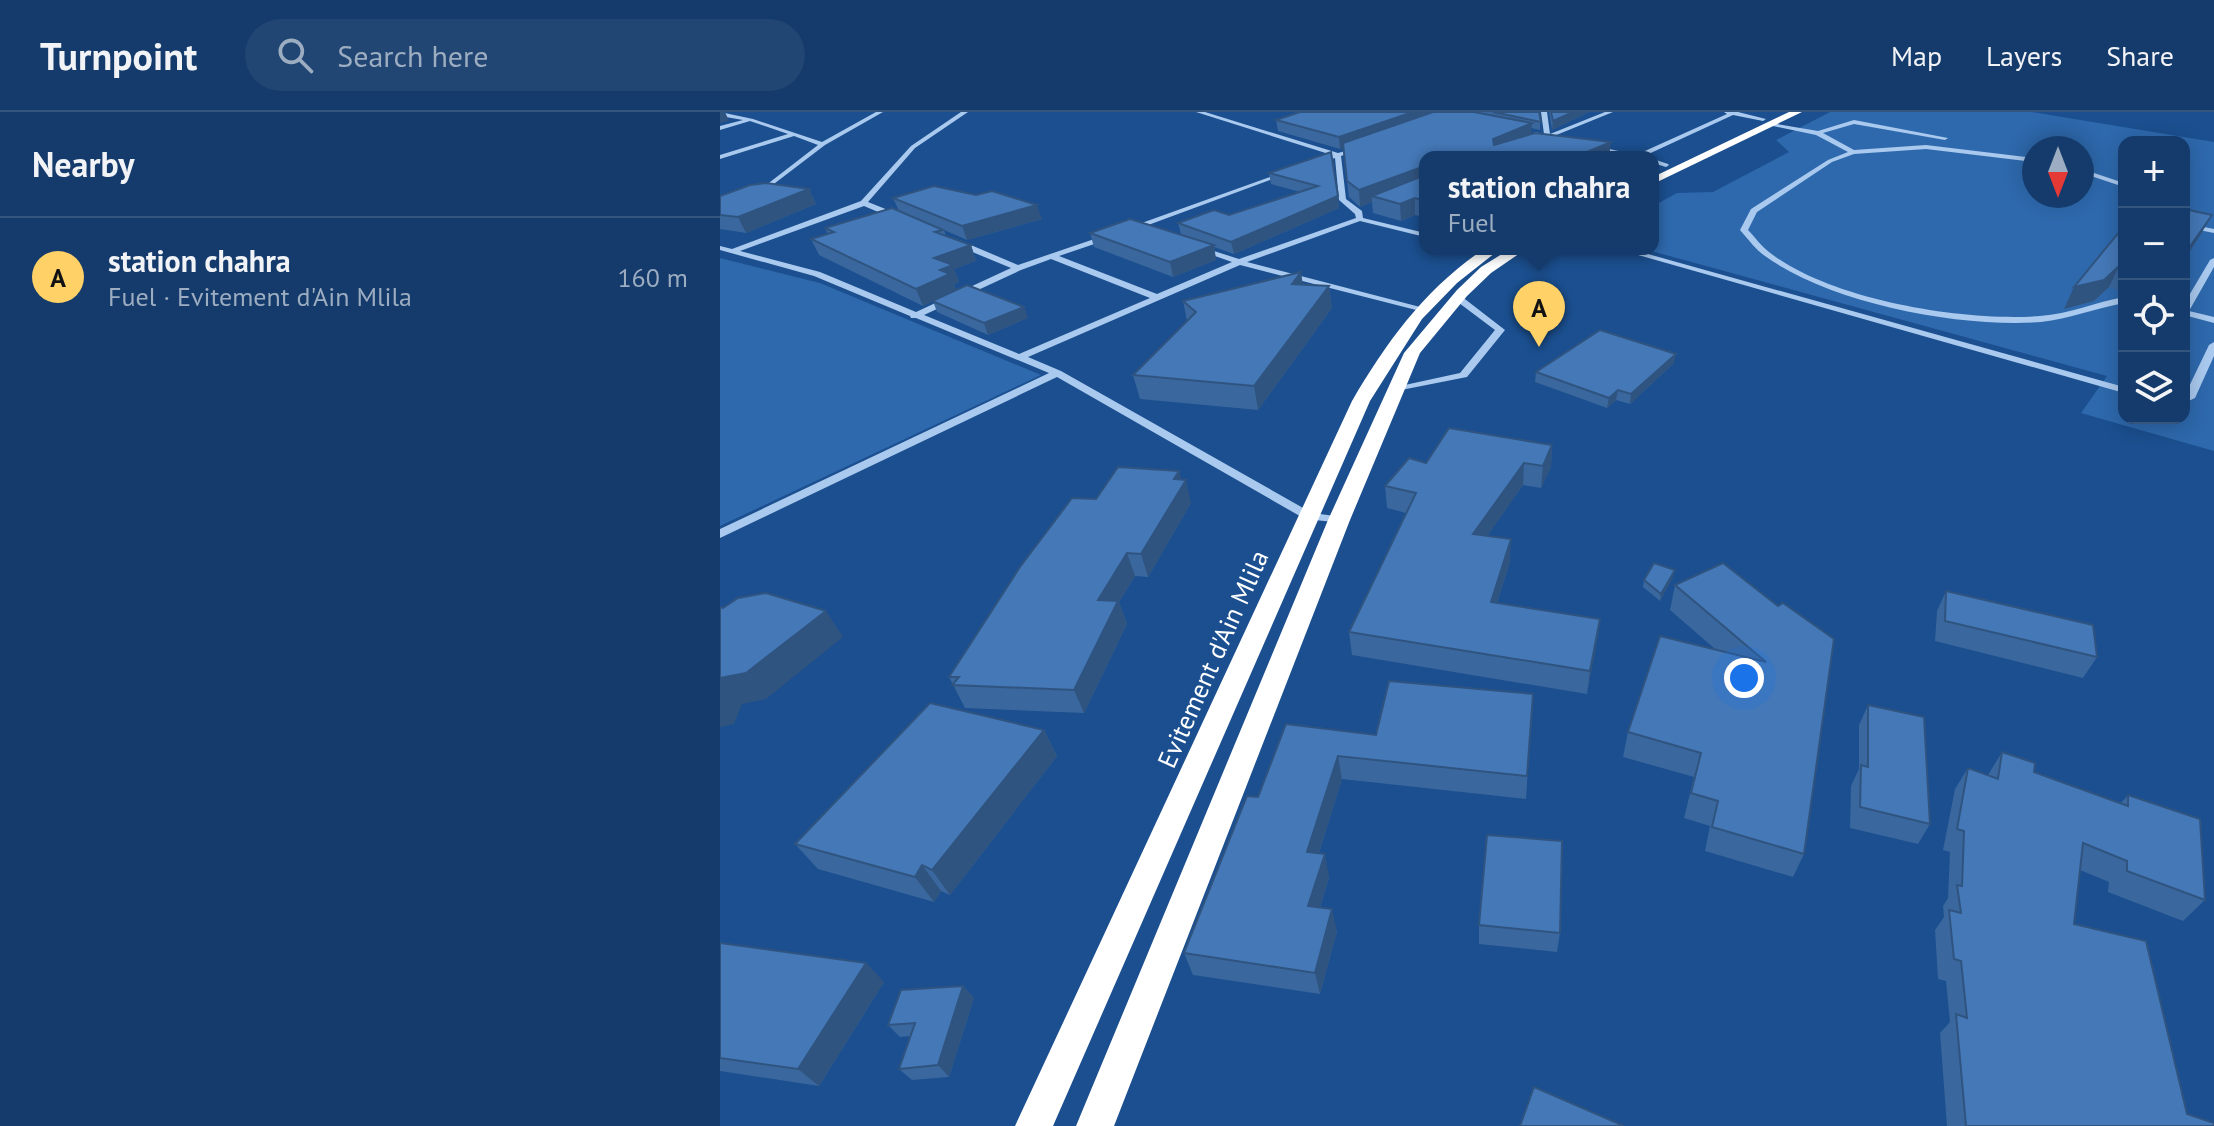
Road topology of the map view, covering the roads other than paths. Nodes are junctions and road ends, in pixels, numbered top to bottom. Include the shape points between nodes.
1 (862, 112) edge
2 (965, 112) edge
3 (1199, 112) edge
4 (1544, 112) edge
5 (1610, 112) edge
6 (1732, 112) edge
7 (1778, 112) edge
8 (1797, 112) edge
9 (720, 114) edge
10 (876, 114) edge
11 (751, 120) junction
12 (1767, 122) junction
13 (1274, 127) edge
14 (720, 128) edge
15 (1261, 131) junction
16 (1818, 133) junction
17 (795, 134) junction
18 (1547, 137) junction
19 (1533, 138) edge
20 (1945, 138) dead end
21 (1561, 140) edge
22 (1576, 143) edge
23 (823, 144) junction
24 (1365, 145) edge
25 (1610, 151) edge
26 (1649, 151) edge
27 (1853, 152) junction
28 (1338, 155) junction
29 (720, 157) edge
30 (2022, 159) edge
31 (1659, 163) edge
32 (1309, 165) edge
33 (1666, 165) junction
34 (1659, 168) edge
35 (1295, 170) edge
36 (2094, 175) edge
37 (1659, 178) edge
38 (2118, 183) edge
39 (750, 198) edge
40 (864, 203) junction
41 (1372, 208) edge
42 (1359, 216) junction
43 (906, 221) edge
44 (1138, 225) junction
45 (2190, 226) edge
46 (1153, 231) edge
47 (2214, 231) edge
48 (1419, 233) edge
49 (948, 239) edge
50 (1182, 241) edge
51 (720, 248) edge
52 (732, 251) junction
53 (1482, 255) edge
54 (1510, 255) edge
55 (1642, 255) edge
56 (1053, 257) junction
57 (2214, 260) edge
58 (1239, 262) junction
59 (1018, 268) junction
60 (1156, 297) junction
61 (1458, 298) junction
62 (2118, 302) edge
63 (2190, 303) edge
64 (1421, 310) junction
65 (2190, 313) edge
66 (914, 316) junction
67 (2214, 320) edge
68 (2214, 345) edge
69 (1018, 358) junction
70 (1057, 373) junction
71 (2118, 388) edge
72 (1395, 390) junction
73 (2190, 398) edge
74 (1309, 516) junction
75 (1339, 520) junction
76 (720, 534) edge
77 (1034, 1126) edge
78 (1095, 1126) edge

1 - 10 street
2 - 40 street via 913,147
3 - 15 street
4 - 18 street
5 - 18 street
6 - 12 street
6 - 26 street
7 - 12 highway
8 - 12 highway
9 - 11 street
10 - 23 street
11 - 14 street
11 - 17 street
12 - 16 street
12 - 33 highway
12 - 37 highway
13 - 15 street
15 - 28 street
16 - 20 street via 1854,122
16 - 27 street
17 - 23 street
17 - 29 street
18 - 19 street
18 - 21 street
22 - 25 street
23 - 39 street
24 - 28 street
27 - 30 street via 1926,147
27 - 62 street via 1830,161 1754,211 1744,230 1760,251 1816,282 1944,313 2036,319
28 - 32 street
28 - 42 street via 1343,200
31 - 33 street
33 - 34 highway
35 - 44 street
36 - 38 street
40 - 43 street
40 - 52 street
41 - 42 street
42 - 48 street
42 - 58 street
44 - 46 street
44 - 56 street
45 - 47 street
49 - 59 street
50 - 58 street
51 - 52 street
52 - 66 street via 817,274
53 - 64 highway, Evitement d'Ain Mlila
54 - 61 highway
55 - 71 street
56 - 59 street
56 - 60 street
57 - 63 street
58 - 60 street
58 - 64 street
59 - 66 street
60 - 69 street
61 - 72 highway via 1419,344
61 - 72 street via 1500,330 1463,375
64 - 74 highway, Evitement d'Ain Mlila via 1368,389
65 - 67 street
66 - 69 street
68 - 73 street
69 - 70 street
70 - 74 street
70 - 76 street
72 - 75 highway
74 - 75 street
74 - 77 highway, Evitement d'Ain Mlila
75 - 78 highway

